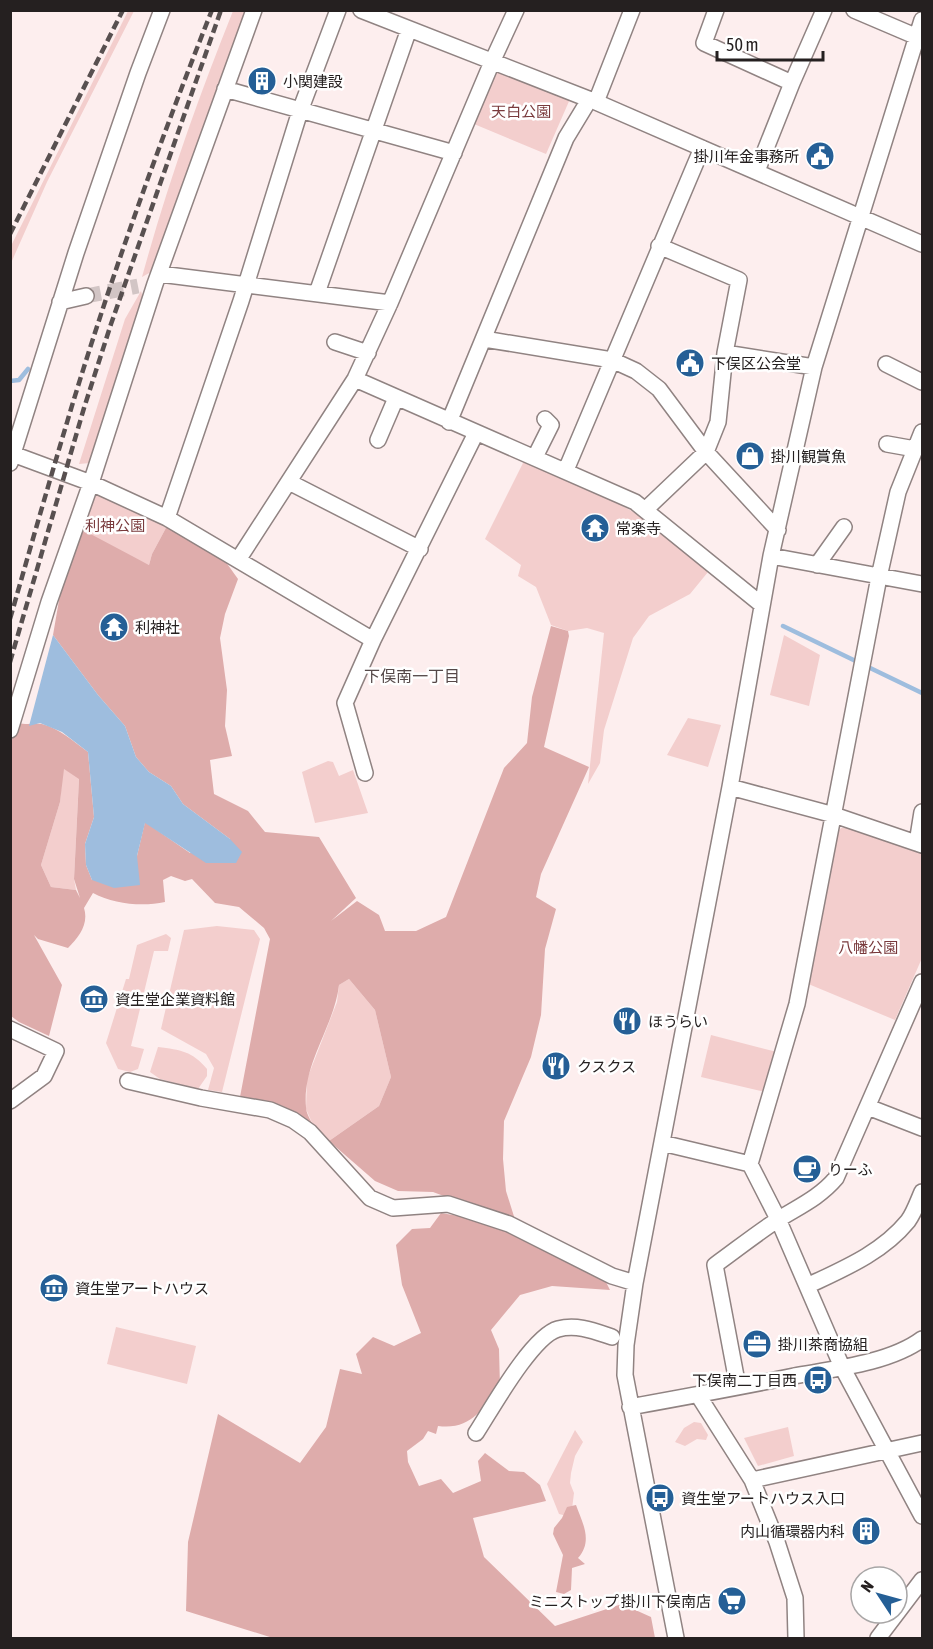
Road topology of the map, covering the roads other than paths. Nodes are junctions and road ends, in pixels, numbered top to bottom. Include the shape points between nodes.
1 (162, 10) edge
2 (254, 10) edge
3 (338, 10) edge
4 (361, 10) edge
5 (516, 10) edge
6 (632, 10) edge
7 (716, 10) edge
8 (824, 10) edge
9 (854, 10) edge
10 (922, 20) edge
11 (409, 29) junction
12 (920, 38) edge
13 (492, 62) junction
14 (792, 83) junction
15 (225, 88) junction
16 (592, 101) junction
17 (300, 111) junction
18 (373, 131) junction
19 (702, 147) junction
20 (454, 153) junction
21 (757, 171) junction
22 (861, 216) junction
23 (922, 244) edge
24 (659, 246) junction
25 (157, 279) junction
26 (246, 284) junction
27 (138, 286) tunnel mouth
28 (317, 293) junction
29 (86, 296) tunnel mouth
30 (60, 302) junction
31 (390, 303) junction
32 (483, 339) junction
33 (335, 342) dead end
34 (368, 353) junction
35 (725, 353) junction
36 (612, 360) junction
37 (886, 364) dead end
38 (814, 367) junction
39 (355, 380) junction
40 (922, 382) edge
41 (396, 398) junction
42 (545, 419) dead end
43 (449, 422) junction
44 (922, 432) edge
45 (476, 433) junction
46 (378, 440) dead end
47 (887, 444) dead end
48 (915, 449) junction
49 (706, 452) junction
50 (11, 457) edge
51 (535, 457) junction
52 (566, 470) junction
53 (289, 482) junction
54 (91, 483) junction
55 (645, 510) junction
56 (167, 518) junction
57 (844, 527) dead end
58 (778, 530) junction
59 (420, 549) junction
60 (771, 556) junction
61 (238, 560) junction
62 (817, 565) junction
63 (879, 577) junction
64 (922, 584) edge
65 (762, 605) junction
66 (373, 640) junction
67 (10, 730) edge
68 (365, 773) dead end
69 (730, 786) junction
70 (922, 812) edge
71 (834, 815) junction
72 (920, 844) edge
73 (922, 982) edge
74 (10, 1029) edge
75 (128, 1081) dead end
76 (10, 1101) edge
77 (868, 1107) junction
78 (922, 1128) edge
79 (662, 1143) junction
80 (750, 1164) junction
81 (922, 1192) edge
82 (778, 1219) junction
83 (635, 1284) junction
84 (807, 1286) junction
85 (612, 1337) dead end
86 (922, 1339) edge
87 (842, 1367) junction
88 (738, 1387) junction
89 (698, 1395) junction
90 (630, 1407) junction
91 (476, 1433) dead end
92 (922, 1443) edge
93 (888, 1451) junction
94 (752, 1480) junction
95 (922, 1516) edge
96 (922, 1580) edge
97 (675, 1638) edge
98 (796, 1638) edge
99 (878, 1638) edge

1 - 30 street
2 - 15 street
3 - 17 street
4 - 11 street
5 - 13 street
6 - 16 street
7 - 14 street via 704,43
8 - 14 street
9 - 12 street
10 - 12 street
11 - 13 street
11 - 18 street
12 - 22 street
13 - 16 street
13 - 20 street
14 - 21 street
15 - 17 street
15 - 25 street
16 - 19 street
16 - 32 street via 566,138
17 - 18 street
17 - 26 street
18 - 20 street
18 - 28 street
19 - 21 street
19 - 24 street
20 - 31 street
21 - 22 street
22 - 23 street
22 - 38 street
24 - 35 street via 739,280
24 - 36 street
25 - 26 street
25 - 27 street
25 - 54 street
26 - 28 street
26 - 56 street
28 - 31 street
29 - 30 street
30 - 50 street
31 - 34 street
32 - 36 street
32 - 43 street
33 - 34 street
34 - 39 street
35 - 38 street
35 - 49 street via 718,422
36 - 49 street via 636,371 659,389
36 - 52 street
37 - 40 street
38 - 58 street
39 - 41 street
39 - 53 street
41 - 43 street
41 - 46 street
42 - 51 street via 551,425
43 - 45 street
44 - 48 street
45 - 51 street
45 - 59 street
47 - 48 street
48 - 63 street via 898,492
49 - 55 street
49 - 58 street
50 - 54 street
51 - 52 street
52 - 55 street
53 - 59 street
53 - 61 street
54 - 56 street
54 - 67 street
55 - 65 street
56 - 61 street
57 - 62 street
58 - 60 street
59 - 66 street
60 - 62 street
60 - 65 street
61 - 66 street
62 - 63 street
63 - 64 street
63 - 71 street
65 - 69 street
66 - 68 street via 345,703
69 - 71 street
69 - 79 street
70 - 72 street
71 - 72 street
71 - 80 street via 797,1004
73 - 77 street
74 - 76 street via 56,1051 44,1076
75 - 83 street via 270,1110 310,1132 370,1198 393,1208 448,1204 509,1224
77 - 78 street
77 - 82 street via 836,1178 819,1195
79 - 80 street
79 - 83 street
80 - 82 street
81 - 84 street via 909,1220 883,1245
82 - 84 street
82 - 88 street via 714,1265
83 - 90 street via 626,1345
84 - 87 street
85 - 91 street via 579,1327 547,1333
86 - 87 street via 886,1356
87 - 88 street
87 - 93 street
88 - 89 street
89 - 90 street
89 - 94 street
90 - 97 street
92 - 93 street
93 - 94 street
93 - 95 street
94 - 98 street via 795,1598
96 - 99 street

